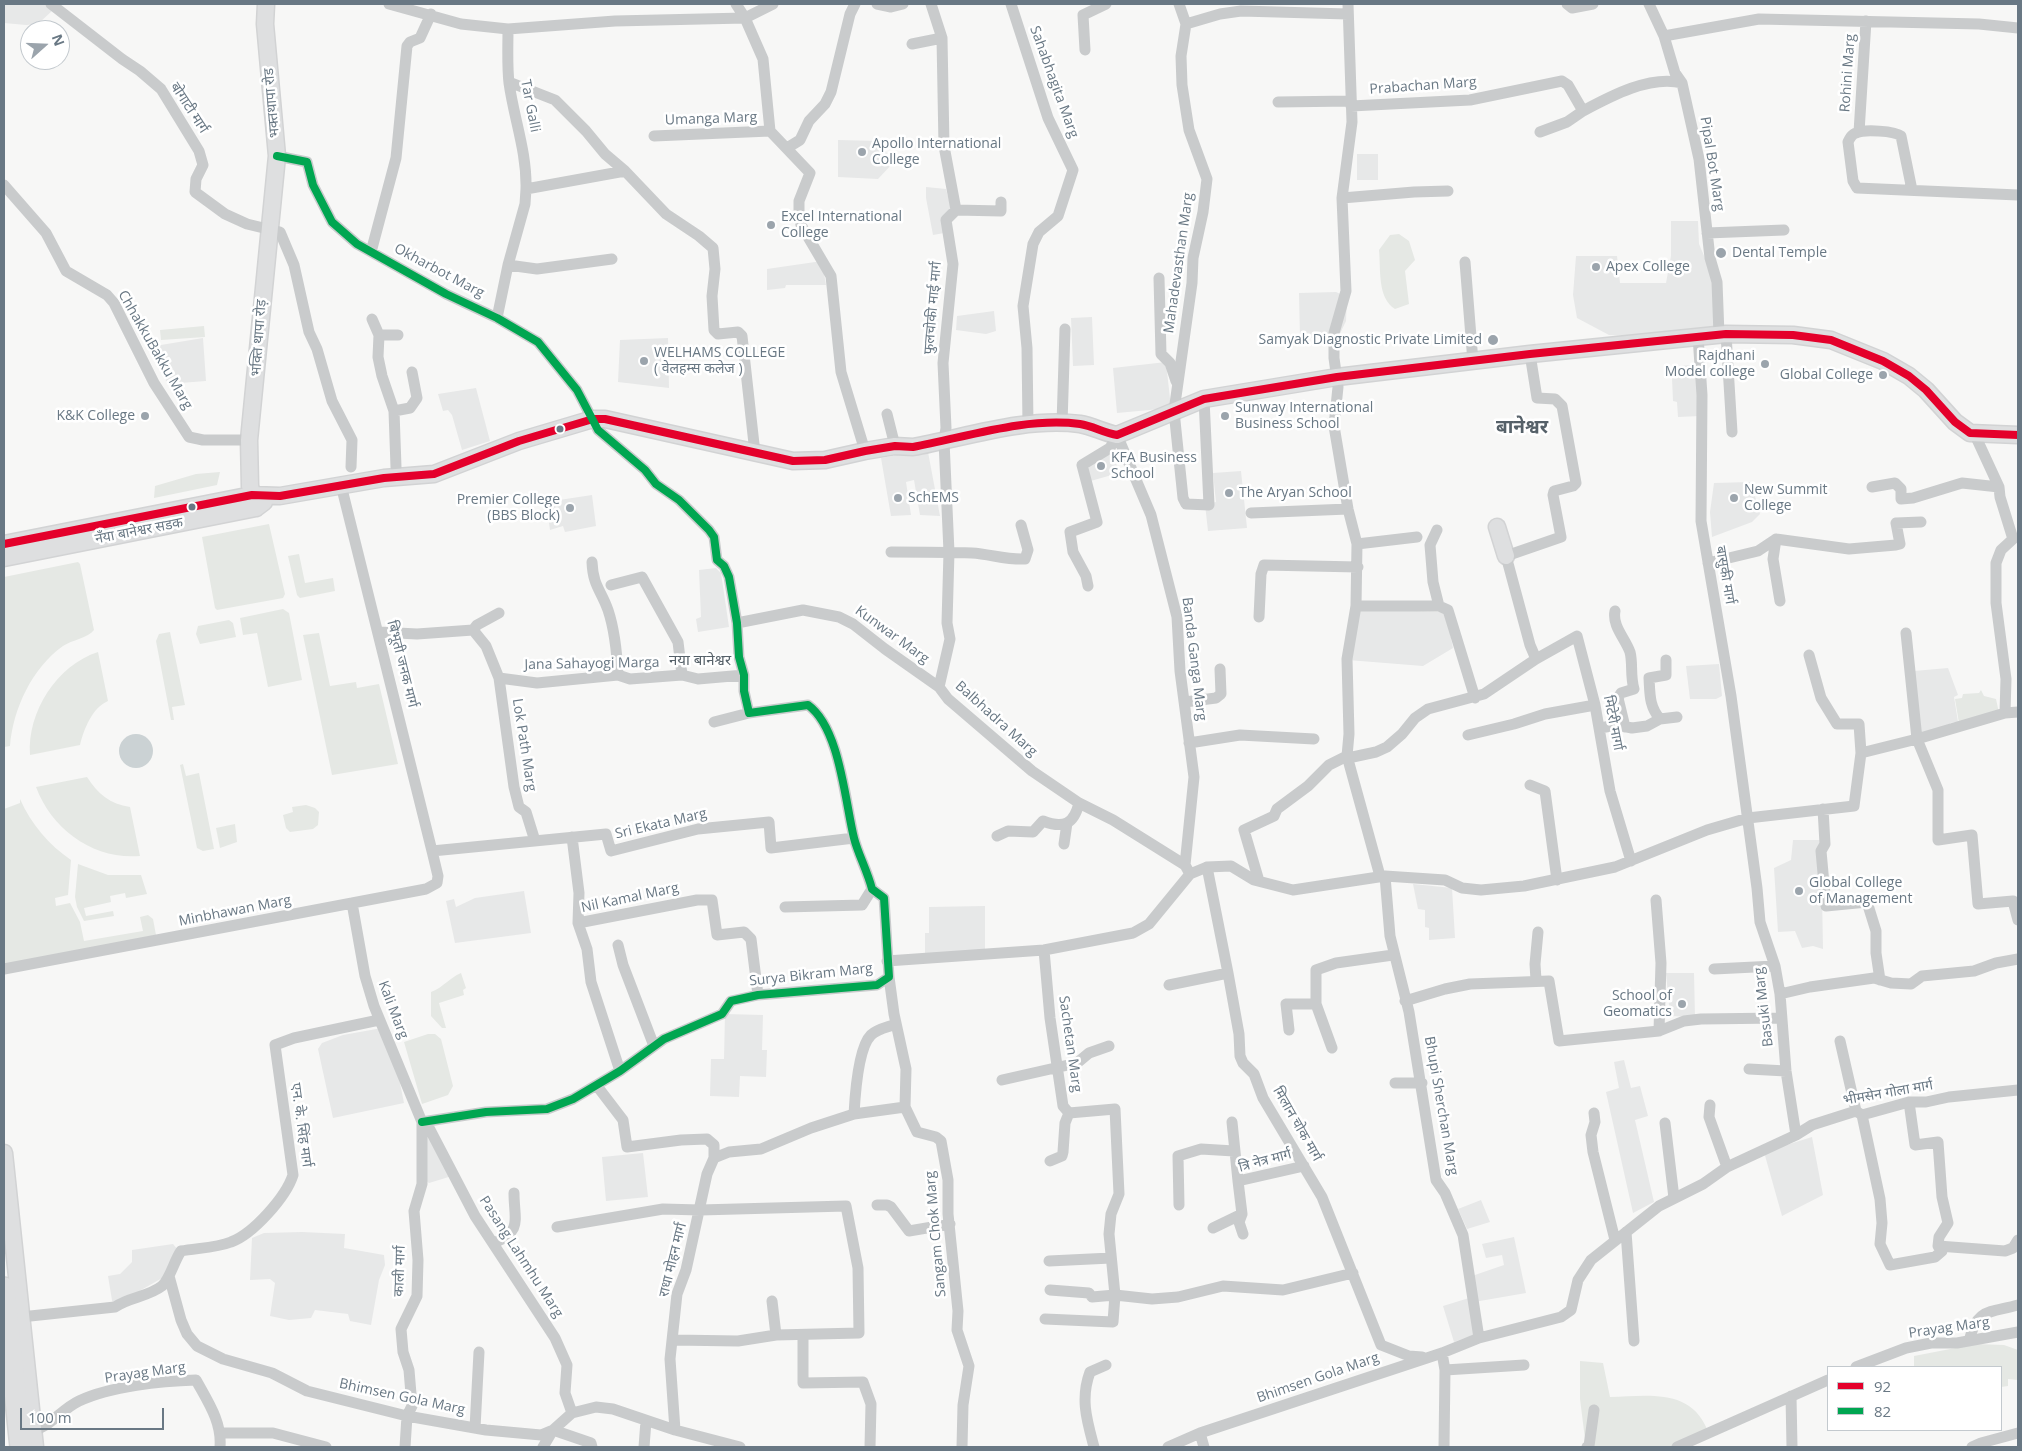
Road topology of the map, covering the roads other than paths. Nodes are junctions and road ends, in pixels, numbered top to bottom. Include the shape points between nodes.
1 (51, 4) edge
2 (266, 4) edge
3 (389, 4) edge
4 (736, 4) edge
5 (773, 4) edge
6 (854, 4) edge
7 (877, 4) edge
8 (903, 4) edge
9 (931, 4) edge
10 (1010, 4) edge
11 (1106, 4) edge
12 (1179, 4) edge
13 (1593, 4) edge
14 (1649, 4) edge
15 (1570, 6) edge
16 (1348, 9) edge
17 (431, 14) junction
18 (745, 18) junction
19 (1866, 21) junction
20 (1186, 24) junction
21 (2018, 28) edge
22 (508, 29) junction
23 (1664, 36) junction
24 (942, 38) junction
25 (912, 44) dead end
26 (1085, 50) dead end
27 (509, 82) junction
28 (1682, 83) junction
29 (1278, 102) dead end
30 (1351, 104) junction
31 (1583, 111) junction
32 (770, 131) junction
33 (1540, 132) dead end
34 (1859, 132) junction
35 (654, 136) dead end
36 (787, 148) junction
37 (277, 156) junction
38 (625, 171) junction
39 (4, 185) edge
40 (526, 189) junction
41 (1912, 190) junction
42 (1448, 191) dead end
43 (2018, 195) edge
44 (1342, 198) junction
45 (272, 202) joint
46 (1001, 202) dead end
47 (956, 210) junction
48 (271, 229) junction
49 (1784, 230) dead end
50 (1707, 233) junction
51 (371, 252) junction
52 (612, 259) dead end
53 (1465, 262) dead end
54 (508, 265) junction
55 (1159, 278) dead end
56 (497, 318) junction
57 (372, 319) dead end
58 (1065, 329) dead end
59 (1722, 334) junction
60 (379, 335) junction
61 (398, 335) dead end
62 (1698, 336) junction
63 (1530, 354) junction
64 (1473, 362) junction
65 (412, 372) dead end
66 (1338, 377) junction
67 (1178, 386) junction
68 (1204, 399) junction
69 (394, 411) junction
70 (1174, 411) junction
71 (887, 414) dead end
72 (593, 419) junction
73 (1062, 424) junction
74 (1028, 425) junction
75 (1732, 432) dead end
76 (1975, 434) junction
77 (1117, 435) junction
78 (2018, 435) edge
79 (249, 440) junction
80 (944, 441) junction
81 (894, 446) junction
82 (865, 451) junction
83 (754, 453) junction
84 (351, 467) dead end
85 (396, 467) dead end
86 (341, 485) junction
87 (1999, 486) junction
88 (1872, 487) dead end
89 (254, 502) junction
90 (1348, 510) junction
91 (1252, 513) dead end
92 (1920, 522) dead end
93 (1496, 525) dead end
94 (1021, 526) dead end
95 (1436, 530) dead end
96 (1418, 537) dead end
97 (1776, 539) junction
98 (4, 544) edge
99 (1357, 544) junction
100 (891, 552) dead end
101 (949, 552) junction
102 (1506, 556) junction
103 (4, 558) edge
104 (592, 562) dead end
105 (1708, 563) junction
106 (1358, 567) junction
107 (611, 585) dead end
108 (1088, 586) dead end
109 (1780, 601) dead end
110 (1356, 606) junction
111 (1439, 606) junction
112 (1615, 611) dead end
113 (499, 614) dead end
114 (1259, 617) dead end
115 (737, 623) junction
116 (473, 630) junction
117 (379, 632) junction
118 (1906, 633) dead end
119 (1809, 655) dead end
120 (1536, 659) junction
121 (1666, 660) dead end
122 (1220, 669) dead end
123 (744, 674) junction
124 (618, 675) junction
125 (682, 675) junction
126 (499, 678) junction
127 (939, 687) junction
128 (1475, 698) junction
129 (1185, 702) junction
130 (1595, 705) junction
131 (2018, 712) edge
132 (749, 713) junction
133 (2005, 713) junction
134 (1677, 717) dead end
135 (1660, 718) junction
136 (714, 722) dead end
137 (1625, 727) junction
138 (1600, 728) junction
139 (1468, 735) dead end
140 (1314, 739) dead end
141 (1917, 740) junction
142 (1189, 742) junction
143 (1860, 753) junction
144 (1348, 757) junction
145 (1530, 784) dead end
146 (1079, 803) junction
147 (1823, 810) junction
148 (1748, 818) junction
149 (1067, 823) junction
150 (997, 836) dead end
151 (572, 837) junction
152 (854, 838) junction
153 (535, 841) junction
154 (1064, 844) dead end
155 (432, 851) junction
156 (1631, 861) junction
157 (1207, 867) junction
158 (1187, 870) junction
159 (1382, 876) junction
160 (1558, 880) junction
161 (1259, 881) junction
162 (872, 889) junction
163 (1656, 900) dead end
164 (352, 903) junction
165 (784, 907) dead end
166 (2018, 920) edge
167 (578, 923) junction
168 (1538, 932) dead end
169 (618, 945) dead end
170 (1044, 950) junction
171 (1394, 955) junction
172 (2017, 959) edge
173 (887, 961) junction
174 (1775, 966) junction
175 (4, 969) edge
176 (1714, 969) dead end
177 (1228, 973) junction
178 (889, 978) junction
179 (1536, 980) junction
180 (1880, 980) junction
181 (1169, 985) dead end
182 (1780, 994) junction
183 (758, 995) junction
184 (1405, 1000) junction
185 (1316, 1004) junction
186 (1780, 1018) junction
187 (379, 1020) junction
188 (896, 1024) junction
189 (1289, 1030) dead end
190 (1659, 1031) junction
191 (1840, 1041) dead end
192 (654, 1046) junction
193 (1109, 1046) dead end
194 (1332, 1048) dead end
195 (1058, 1066) junction
196 (1749, 1069) dead end
197 (620, 1071) junction
198 (1786, 1071) junction
199 (1002, 1080) dead end
200 (1395, 1083) dead end
201 (1422, 1083) junction
202 (597, 1086) junction
203 (2018, 1090) edge
204 (1909, 1102) junction
205 (1710, 1104) dead end
206 (905, 1107) junction
207 (1069, 1113) junction
208 (1594, 1113) dead end
209 (1859, 1113) junction
210 (854, 1114) junction
211 (424, 1122) junction
212 (1232, 1122) dead end
213 (1665, 1123) dead end
214 (1796, 1135) junction
215 (1234, 1151) junction
216 (4, 1153) edge
217 (714, 1158) junction
218 (1050, 1161) dead end
219 (1304, 1166) junction
220 (1727, 1167) junction
221 (1238, 1181) junction
222 (514, 1193) dead end
223 (1674, 1198) junction
224 (877, 1205) dead end
225 (1179, 1205) dead end
226 (700, 1210) junction
227 (1242, 1214) junction
228 (950, 1224) junction
229 (557, 1227) dead end
230 (1212, 1228) dead end
231 (1626, 1232) junction
232 (1243, 1234) dead end
233 (1615, 1240) junction
234 (2018, 1240) edge
235 (494, 1243) junction
236 (1938, 1246) junction
237 (1111, 1258) junction
238 (1049, 1261) dead end
239 (1352, 1273) junction
240 (169, 1276) junction
241 (4, 1288) edge
242 (1050, 1290) dead end
243 (1115, 1295) junction
244 (772, 1301) dead end
245 (2018, 1305) edge
246 (21, 1317) junction
247 (1045, 1319) dead end
248 (2018, 1332) edge
249 (776, 1335) junction
250 (803, 1335) junction
251 (1479, 1338) junction
252 (674, 1340) junction
253 (1969, 1340) junction
254 (1634, 1341) dead end
255 (479, 1352) dead end
256 (1442, 1353) junction
257 (1424, 1358) junction
258 (1106, 1365) dead end
259 (1524, 1365) dead end
260 (1859, 1366) edge
261 (1445, 1370) junction
262 (4, 1378) edge
263 (1827, 1380) edge
264 (1791, 1396) junction
265 (1594, 1410) dead end
266 (572, 1413) junction
267 (407, 1416) junction
268 (646, 1421) junction
269 (476, 1428) junction
270 (553, 1430) junction
271 (675, 1430) junction
272 (221, 1433) junction
273 (1200, 1433) junction
274 (2018, 1433) edge
275 (24, 1441) edge
276 (311, 1445) edge
277 (220, 1447) edge
278 (326, 1447) edge
279 (405, 1447) edge
280 (543, 1447) edge
281 (592, 1447) edge
282 (644, 1447) edge
283 (740, 1447) edge
284 (870, 1447) edge
285 (962, 1447) edge
286 (1094, 1447) edge
287 (1168, 1447) edge
288 (1204, 1447) edge
289 (1444, 1447) edge
290 (1587, 1447) edge
291 (1679, 1447) edge
292 (1792, 1447) edge
293 (1972, 1447) edge

1 - 48 street, बोगाटी मार्ग via 161,90 199,151 203,165 196,179 195,192 225,214 246,224
2 - 37 main road, भक्तथापा रोड
3 - 17 street
4 - 18 street
5 - 18 street
6 - 36 street via 831,92 809,121 800,140
7 - 8 street via 891,7
9 - 24 street
10 - 74 street, Sahabhagita Marg via 1048,118 1074,170 1058,216 1039,232 1032,244 1023,306 1028,348
11 - 26 street via 1084,15
12 - 20 street, Mahadevasthan Marg
13 - 15 street
14 - 23 street, Pipal Bot Marg
16 - 20 street via 1242,11
16 - 30 street, Bhupi Sherchan Marg
17 - 22 street via 461,24
17 - 51 street via 420,38 406,46 396,158
18 - 22 street via 615,21
18 - 32 street via 763,59
19 - 21 street
19 - 23 street via 1759,19
19 - 34 street, Rohini Marg
20 - 67 street, Mahadevasthan Marg via 1181,56 1182,85 1189,130 1206,179
22 - 27 street, Tar Galli
23 - 28 street, Pipal Bot Marg via 1675,73
24 - 25 street
24 - 47 street via 944,146
27 - 38 street via 555,100
27 - 40 street, Tar Galli via 527,174
28 - 31 street via 1668,80 1643,86 1610,97
28 - 50 street, Pipal Bot Marg via 1699,159
29 - 30 street
30 - 31 street, Prabachan Marg via 1470,100 1562,81 1568,85
30 - 44 street, Bhupi Sherchan Marg via 1351,132
31 - 33 street via 1568,122
32 - 35 street, Umanga Marg
32 - 36 street
34 - 41 street, Rohini Marg via 1893,132 1901,136
34 - 41 street via 1848,142 1854,185 1863,190
36 - 82 street via 810,173 798,201 798,213 801,225 831,276 841,372
37 - 45 main road, भक्तथापा रोड
37 - 51 street, Okharbot Marg via 307,162 313,185 332,222
38 - 40 street
38 - 83 street via 666,214 713,248 714,326 718,334 738,332 742,336
39 - 79 street, ChhakkuBakku Marg via 46,233 63,268 114,302 154,383 188,437
40 - 54 street, Tar Galli
41 - 43 street
42 - 44 street
44 - 66 street, Bhupi Sherchan Marg via 1346,291 1334,333
45 - 48 main road, भक्ति थापा रोड़
46 - 47 street via 1001,211
47 - 80 street, फुलचोकी माई मार्ग via 946,220 953,264 943,363
48 - 79 main road, भक्ति थापा रोड़
48 - 84 street via 280,232 294,265 309,332 332,401 352,440
49 - 50 street
50 - 59 street, Pipal Bot Marg via 1717,282
51 - 56 street, Okharbot Marg
52 - 54 street via 538,269
53 - 64 street
54 - 56 street, Tar Galli
55 - 67 street via 1161,354 1170,363
56 - 72 street, Okharbot Marg via 538,342 568,377
57 - 60 street
58 - 73 street
59 - 62 main road
59 - 75 street, Pipal Bot Marg
59 - 76 main road via 1793,335 1830,340 1902,371 1961,427
60 - 61 street
60 - 69 street via 378,357
62 - 63 main road
62 - 105 street, बासुकी मार्ग via 1702,394 1701,521
63 - 64 main road
63 - 102 street via 1537,398 1556,398 1562,406 1576,483 1554,491 1552,495 1561,537
64 - 66 main road
65 - 69 street via 417,398 410,408
66 - 68 main road
66 - 90 street, Bhupi Sherchan Marg via 1334,426
67 - 70 street, Mahadevasthan Marg
68 - 70 main road
68 - 70 street, Mahadevasthan Marg via 1208,505 1186,504 1183,498
69 - 85 street
70 - 77 main road
71 - 81 street
72 - 83 main road
72 - 86 main road via 519,441 434,474
72 - 115 street, Okharbot Marg via 598,430 645,470 656,484 679,500 714,537 717,560 730,576
73 - 74 main road
73 - 77 main road via 1082,424
74 - 80 main road
76 - 78 main road
76 - 87 street
77 - 108 street via 1110,448 1082,465 1097,522 1070,532 1073,552
77 - 129 street, Banda Ganga Marg via 1151,515 1166,572 1177,617
79 - 89 main road, भक्ति थापा रोड़
80 - 81 main road via 913,447
80 - 101 street, Balbhadra Marg
81 - 82 main road
82 - 83 main road via 812,462
86 - 89 main road
86 - 117 street, बिभूती जनक मार्ग
87 - 88 street via 1962,483 1901,499 1901,489 1895,483
87 - 133 street via 2013,539 2001,550 1996,563 1996,603 2006,679
89 - 98 main road, नँया बानेश्वर सडक
89 - 103 main road, नँया बानेश्वर सडक
90 - 91 street
90 - 99 street, Bhupi Sherchan Marg
92 - 97 street via 1896,523 1900,544 1848,549
93 - 102 main road
94 - 101 street via 1028,550 1025,559
95 - 111 street via 1430,545
96 - 99 street
97 - 105 street via 1758,551
97 - 109 street via 1772,559
99 - 106 street, Bhupi Sherchan Marg
100 - 101 street
101 - 127 street, Balbhadra Marg via 947,622 950,640
102 - 120 street
104 - 124 street via 592,577 611,621
105 - 148 street, बासुकी मार्ग
106 - 110 street, Bhupi Sherchan Marg
106 - 114 street via 1264,564
107 - 125 street via 642,577 678,642
110 - 111 street
110 - 144 street, Bhupi Sherchan Marg via 1347,659
111 - 128 street via 1448,610
112 - 137 street via 1614,618 1630,653 1630,676 1634,688 1621,693 1618,698
113 - 116 street
115 - 123 street, Okharbot Marg via 739,657
115 - 127 street, Kunwar Marg via 803,610 839,617
116 - 117 street via 417,634
116 - 126 street via 486,646
117 - 155 street, बिभूती जनक मार्ग
118 - 141 street
119 - 143 street via 1821,698 1837,724 1859,724
120 - 128 street
120 - 130 street, मिटेरी मार्गा via 1577,636
121 - 135 street via 1666,675 1649,678 1653,710
122 - 129 street via 1221,694 1216,698
123 - 125 street, Jana Sahayogi Marga via 698,679
123 - 132 street, Okharbot Marg
124 - 125 street, Jana Sahayogi Marga via 630,680
124 - 126 street, Jana Sahayogi Marga via 537,682
126 - 153 street, Lok Path Marg via 514,787 519,807 526,812
127 - 146 street, Balbhadra Marg via 1032,771
128 - 144 street via 1428,709 1388,747
129 - 142 street, Banda Ganga Marg
130 - 138 street, मिटेरी मार्गा
130 - 139 street via 1545,714
131 - 133 street
132 - 136 street
132 - 152 street via 808,705 818,712 834,750
133 - 141 street
134 - 135 street
135 - 137 street via 1647,726
137 - 138 street
138 - 156 street, मिटेरी मार्गा via 1610,791
140 - 142 street via 1240,735
141 - 143 street
141 - 166 street via 1938,790 1938,840 1972,835 1978,904 2013,901
142 - 158 street, Banda Ganga Marg via 1194,777
143 - 147 street via 1854,806
144 - 159 street, Bhupi Sherchan Marg
144 - 161 street via 1329,765 1277,809 1274,816 1244,830
145 - 160 street via 1545,791
146 - 149 street via 1076,816
146 - 158 street, Balbhadra Marg via 1113,820
147 - 148 street
147 - 180 street via 1825,844 1821,851 1826,906 1867,902 1876,931
148 - 156 street via 1707,830
148 - 174 street, Basuki Marg via 1760,922
149 - 150 street via 1043,821 1034,831 1008,831
149 - 154 street
151 - 152 street, Sri Ekata Marg via 606,834 611,851 698,829 769,822 771,848
151 - 153 street, Sri Ekata Marg
151 - 167 street via 579,894
152 - 162 street
153 - 155 street, Sri Ekata Marg
155 - 164 street, Minbhawan Marg via 438,876 433,887
156 - 160 street
157 - 158 street
157 - 161 street via 1231,866
157 - 177 street, मिलान चोक मार्ग
158 - 170 street, Surya Bikram Marg via 1149,924 1133,933
159 - 160 street via 1445,880 1462,888 1481,890
159 - 161 street via 1293,890
159 - 171 street, Bhupi Sherchan Marg
162 - 165 street via 862,905
162 - 173 street via 884,898
163 - 190 street via 1661,963
164 - 175 street, Minbhawan Marg
164 - 187 street, Kali Marg via 359,977
167 - 183 street, Nil Kamal Marg via 697,900 712,900 717,935 744,932 751,938
167 - 197 street, Nil Kamal Marg via 591,982
168 - 179 street
169 - 192 street via 622,965
170 - 173 street, Surya Bikram Marg
170 - 195 street, Sachetan Marg
171 - 184 street, Bhupi Sherchan Marg
171 - 185 street via 1336,963 1313,972
172 - 180 street via 1974,971 1922,976 1911,984 1891,984
173 - 178 street, Surya Bikram Marg
174 - 176 street
174 - 182 street, Basuki Marg
177 - 181 street
177 - 219 street, मिलान चोक मार्ग via 1240,1056 1254,1074 1263,1098
178 - 183 street, Surya Bikram Marg via 877,984
178 - 188 street, Sangam Chok Marg
179 - 184 street via 1470,984
179 - 190 street via 1549,981 1559,1042
180 - 182 street via 1859,980
182 - 186 street, Basuki Marg
183 - 192 street, Surya Bikram Marg via 731,1001 722,1014 664,1038
184 - 201 street, Bhupi Sherchan Marg
185 - 189 street via 1286,1004
185 - 194 street
186 - 190 street via 1701,1019 1684,1021
186 - 198 street, Basuki Marg
187 - 211 street, Kali Marg
187 - 240 street, एन. के. सिंह मार्ग via 275,1045 293,1169 291,1181 247,1233 230,1243 181,1251
188 - 206 street, Sangam Chok Marg via 906,1069
188 - 210 street via 875,1032 866,1042 857,1078
191 - 209 street
192 - 197 street, Surya Bikram Marg
193 - 195 street via 1088,1053 1078,1063
195 - 199 street
195 - 207 street, Sachetan Marg via 1064,1106
196 - 198 street
197 - 202 street, Surya Bikram Marg
198 - 214 street, Basuki Marg
200 - 201 street
201 - 251 street, Bhupi Sherchan Marg via 1436,1180 1463,1235
202 - 211 street, Surya Bikram Marg via 547,1109 486,1112
202 - 217 street via 623,1120 627,1147 707,1139 714,1144
203 - 204 street, भीमसेन गोला मार्ग
204 - 209 street, भीमसेन गोला मार्ग
204 - 236 street via 1915,1145 1938,1142 1942,1197 1948,1223 1939,1236
205 - 220 street via 1709,1117
206 - 210 street
206 - 228 street, Sangam Chok Marg via 916,1132 941,1141 948,1180
207 - 218 street via 1062,1156
207 - 237 street, Sachetan Marg via 1114,1108 1117,1112 1119,1194 1111,1214
208 - 233 street via 1593,1152
209 - 214 street, भीमसेन गोला मार्ग via 1812,1125
209 - 236 street via 1880,1199 1880,1244 1890,1264 1935,1257 1942,1251
210 - 217 street via 761,1149 729,1152
211 - 235 street, Pasang Lahmhu Marg via 475,1216
211 - 267 street, काली मार्ग via 422,1184 414,1211 417,1296 401,1329 411,1386 412,1406
212 - 215 street
213 - 223 street
214 - 220 street, भीमसेन गोला मार्ग
215 - 221 street
215 - 225 street via 1201,1150 1178,1156
216 - 246 main road
217 - 226 street, राधा मोहन मार्ग via 706,1174
219 - 221 street, त्रि नेत्र मार्ग
219 - 239 street, मिलान चोक मार्ग via 1322,1197
220 - 223 street, भीमसेन गोला मार्ग via 1703,1184
221 - 227 street, त्रि नेत्र मार्ग
222 - 235 street via 515,1228 512,1234
223 - 231 street, भीमसेन गोला मार्ग
224 - 228 street via 891,1207 909,1231
226 - 229 street via 663,1209
226 - 250 street via 846,1206 858,1268 859,1332
226 - 252 street, राधा मोहन मार्ग via 677,1294
227 - 230 street
227 - 232 street, त्रि नेत्र मार्ग via 1239,1222
228 - 285 street, Sangam Chok Marg via 957,1330 969,1366 963,1405
231 - 233 street, भीमसेन गोला मार्ग
231 - 254 street
233 - 251 street, Bhimsen Gola Marg via 1596,1254 1582,1272 1568,1314
234 - 236 street via 2013,1248 2004,1251
235 - 266 street, Pasang Lahmhu Marg via 555,1338 567,1366 565,1393
237 - 238 street
237 - 243 street, Sachetan Marg
239 - 243 street via 1284,1290 1223,1286 1178,1297 1152,1299
239 - 257 street, मिलान चोक मार्ग via 1381,1345
240 - 246 street via 152,1292 123,1301 115,1307
240 - 267 street, Bhimsen Gola Marg via 181,1320 197,1346 223,1359 272,1373 307,1391
241 - 275 highway
242 - 243 street via 1089,1292 1092,1297
243 - 247 street, Sachetan Marg via 1113,1322
244 - 249 street
245 - 253 street via 1982,1314 1976,1319
246 - 275 main road
248 - 253 street, Prayag Marg
249 - 250 street
249 - 252 street via 738,1341
250 - 284 street via 803,1383 863,1382 871,1404
251 - 256 street, Bhimsen Gola Marg
252 - 271 street, राधा मोहन मार्ग via 670,1359
253 - 260 street, Prayag Marg via 1906,1348
255 - 269 street
256 - 257 street, Bhimsen Gola Marg
256 - 261 street
257 - 273 street, Bhimsen Gola Marg
258 - 286 street via 1090,1372 1084,1398 1084,1412
259 - 261 street
261 - 289 street
262 - 275 highway
263 - 264 street
264 - 291 street
264 - 292 street
265 - 290 street
266 - 268 street via 596,1407
266 - 270 street
267 - 269 street, Bhimsen Gola Marg
267 - 279 street, काली मार्ग
268 - 271 street
268 - 282 street
269 - 270 street, Bhimsen Gola Marg via 541,1435
270 - 280 street
270 - 281 street via 579,1437 591,1443
271 - 283 street
272 - 275 street, Prayag Marg via 214,1412 196,1380 134,1387 78,1401
272 - 276 street via 273,1433
272 - 277 street
273 - 287 street, Bhimsen Gola Marg
273 - 288 street
274 - 293 street
276 - 278 street

